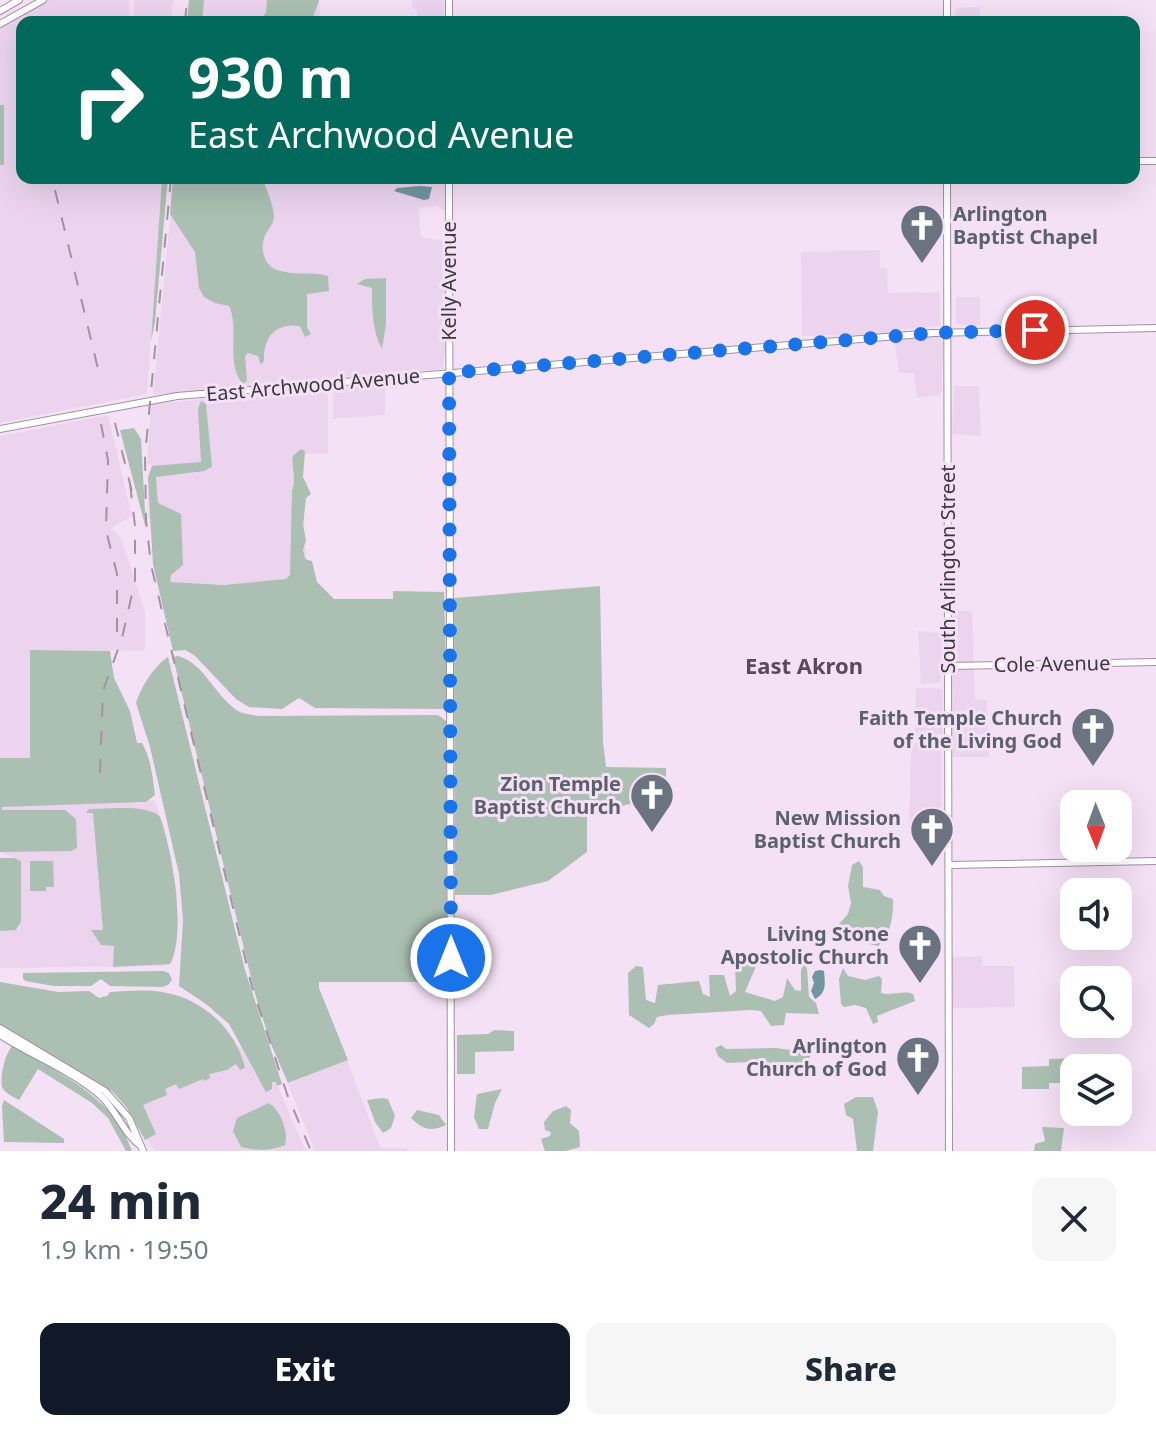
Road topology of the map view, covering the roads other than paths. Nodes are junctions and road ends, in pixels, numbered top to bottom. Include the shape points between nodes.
1 (19, 0) edge
2 (43, 0) edge
3 (0, 11) edge
4 (0, 24) edge
5 (449, 184) edge
6 (947, 184) edge
7 (1156, 328) edge
8 (947, 332) junction
9 (449, 373) junction
10 (0, 429) edge
11 (1156, 662) edge
12 (948, 666) junction
13 (1156, 861) edge
14 (949, 865) junction
15 (0, 1028) edge
16 (0, 1035) edge
17 (142, 1149) edge
18 (451, 1151) edge
19 (949, 1151) edge

1 - 3 main road
2 - 4 main road
5 - 9 main road, Kelly Avenue
6 - 8 main road, South Arlington Street
7 - 8 main road, East Archwood Avenue
8 - 9 main road, East Archwood Avenue
8 - 12 main road, South Arlington Street
9 - 10 main road, East Archwood Avenue via 167,397
9 - 18 main road, Kelly Avenue
11 - 12 main road, Cole Avenue
12 - 14 main road, South Arlington Street
13 - 14 main road
14 - 19 main road, South Arlington Street
15 - 17 main road via 105,1091 129,1118
16 - 17 main road via 93,1090

